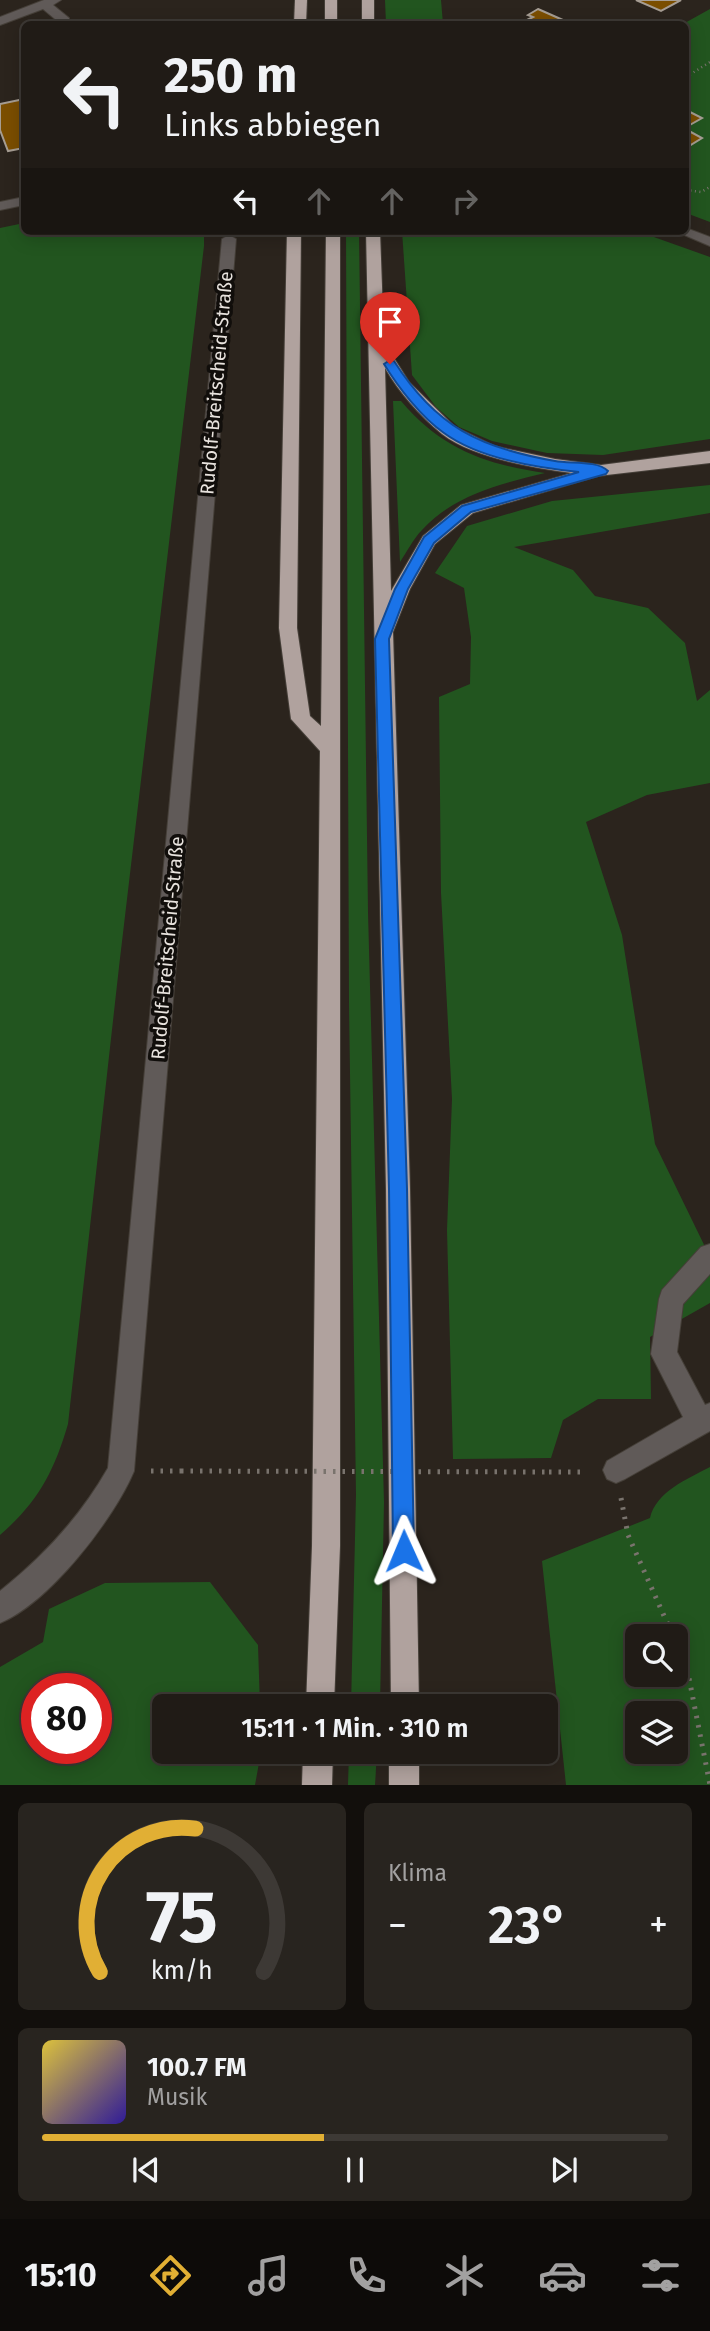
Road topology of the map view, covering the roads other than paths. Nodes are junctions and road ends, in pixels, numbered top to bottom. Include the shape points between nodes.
1 (301, 0) edge
2 (331, 0) edge
3 (368, 0) edge
4 (50, 2) edge
5 (0, 21) edge
6 (65, 21) dead end
7 (300, 21) edge
8 (331, 21) edge
9 (368, 21) edge
10 (21, 202) edge
11 (0, 206) edge
12 (689, 234) edge
13 (294, 235) edge
14 (333, 235) edge
15 (373, 235) edge
16 (229, 239) dead end
17 (710, 242) edge
18 (377, 343) junction
19 (710, 457) edge
20 (601, 471) junction
21 (382, 639) junction
22 (331, 749) junction
23 (710, 1256) edge
24 (705, 1419) edge
25 (616, 1470) road end
26 (0, 1609) edge
27 (320, 1694) edge
28 (405, 1694) edge
29 (318, 1764) edge
30 (404, 1764) edge
31 (317, 1785) edge
32 (404, 1785) edge

1 - 7 highway
2 - 8 highway
3 - 9 highway
4 - 5 street
4 - 6 street
10 - 11 street
12 - 17 street
13 - 22 highway via 288,628 301,719
14 - 22 highway
15 - 18 highway
16 - 26 street, Rudolf-Breitscheid-Straße via 121,1471 68,1551
18 - 20 highway via 403,385 449,430 489,450
18 - 21 highway
19 - 20 highway
20 - 21 highway via 467,509 429,540 401,589
21 - 28 highway via 398,1203
22 - 27 highway via 326,1546
23 - 24 street via 671,1300 664,1354
24 - 25 street
29 - 31 highway
30 - 32 highway

